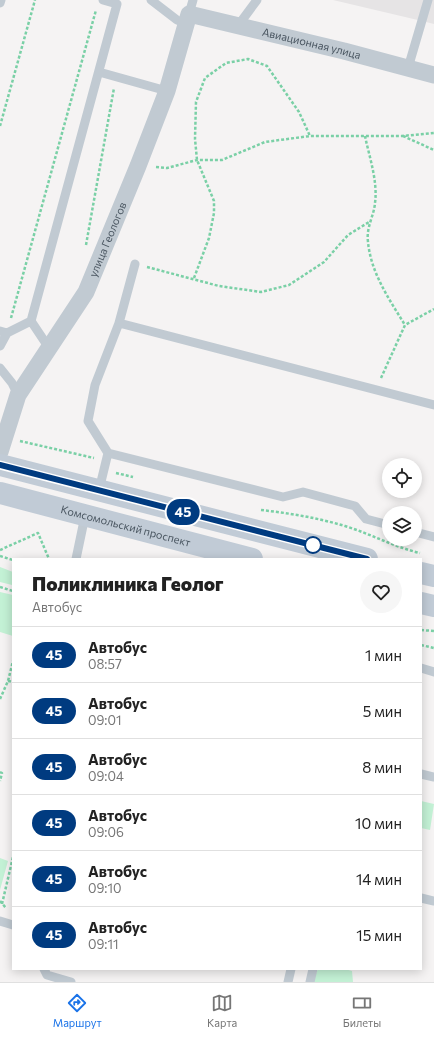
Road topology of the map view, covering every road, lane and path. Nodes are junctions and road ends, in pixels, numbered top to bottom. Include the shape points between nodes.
1 (35, 0) edge
2 (150, 0) edge
3 (257, 0) edge
4 (428, 0) edge
5 (100, 4) edge
6 (189, 13) edge
7 (237, 27) junction
8 (408, 68) junction
9 (99, 72) junction
10 (434, 75) edge
11 (116, 77) junction
12 (167, 91) junction
13 (0, 126) edge
14 (434, 133) edge
15 (310, 136) junction
16 (365, 136) junction
17 (402, 136) junction
18 (434, 150) edge
19 (197, 160) junction
20 (167, 168) dead end
21 (369, 222) junction
22 (90, 244) dead end
23 (135, 264) joint
24 (194, 278) junction
25 (434, 309) edge
26 (31, 321) junction
27 (120, 323) junction
28 (405, 325) junction
29 (3, 332) edge
30 (0, 346) edge
31 (49, 348) junction
32 (0, 368) edge
33 (376, 390) junction
34 (18, 395) junction
35 (434, 405) edge
36 (3, 435) edge
37 (108, 453) junction
38 (0, 465) edge
39 (104, 469) junction
40 (135, 478) dead end
41 (99, 490) junction
42 (0, 493) edge
43 (257, 510) dead end
44 (85, 516) junction
45 (207, 518) junction
46 (382, 523) edge
47 (422, 534) edge
48 (434, 537) edge
49 (200, 545) junction
50 (0, 550) edge
51 (0, 556) edge
52 (49, 558) edge
53 (76, 558) edge
54 (248, 558) edge
55 (363, 558) edge
56 (414, 558) edge
57 (12, 560) edge
58 (422, 564) edge
59 (434, 576) edge
60 (0, 587) edge
61 (12, 591) edge
62 (422, 603) edge
63 (434, 606) edge
64 (422, 630) edge
65 (434, 631) edge
66 (422, 645) edge
67 (434, 648) edge
68 (12, 665) edge
69 (422, 668) edge
70 (434, 672) edge
71 (8, 681) junction
72 (12, 682) edge
73 (0, 699) edge
74 (0, 772) edge
75 (422, 774) edge
76 (434, 777) edge
77 (0, 781) edge
78 (12, 861) edge
79 (422, 898) edge
80 (434, 901) edge
81 (2, 904) dead end
82 (0, 921) edge
83 (12, 925) edge
84 (44, 970) edge
85 (291, 970) edge
86 (313, 970) edge
87 (71, 982) edge
88 (288, 982) edge
89 (310, 982) edge

1 - 13 path
2 - 6 lane via 176,20
3 - 7 lane
4 - 8 lane
5 - 9 lane via 117,4
5 - 29 path
6 - 7 street, Авиационная улица
6 - 12 street, улица Геологов
7 - 8 street, Авиационная улица
8 - 10 street, Авиационная улица
9 - 11 lane
9 - 26 lane
11 - 12 lane
11 - 22 path via 86,251
12 - 31 street, улица Геологов via 86,292
14 - 17 path
15 - 16 path
15 - 19 path via 265,142 222,160
15 - 19 path via 299,112 267,66 248,59 226,63 206,78 196,102
16 - 17 path
16 - 21 path via 376,202
17 - 18 path
19 - 20 path
19 - 24 path via 214,201 214,213 209,238
21 - 24 path via 348,234 324,262 289,285 262,292 219,286
21 - 28 path via 367,240 379,283
23 - 24 path
23 - 27 lane
25 - 28 path
26 - 29 lane
26 - 31 lane
27 - 33 lane
27 - 37 lane via 95,385 88,421
28 - 33 path
29 - 30 lane
31 - 34 street, улица Геологов
32 - 34 lane
33 - 35 lane
34 - 36 street, улица Геологов
36 - 39 path via 58,451 93,457
37 - 39 lane
37 - 46 lane via 283,497 303,492 355,506 366,519
38 - 41 main road
39 - 40 path
39 - 41 lane
41 - 45 main road
42 - 44 main road, Комсомольский проспект
43 - 56 path via 346,526 401,549
44 - 49 main road, Комсомольский проспект
44 - 53 lane
45 - 49 main road
45 - 55 main road
47 - 48 lane
49 - 54 main road, Комсомольский проспект
50 - 52 path via 38,533
51 - 57 path
58 - 59 main road
60 - 61 path
62 - 63 main road
64 - 65 path
66 - 67 path
68 - 71 path
69 - 70 lane
71 - 72 path
71 - 73 path
74 - 77 path
75 - 76 lane
78 - 81 path
79 - 80 lane
82 - 83 lane
84 - 87 lane via 47,975
85 - 88 lane
86 - 89 lane

